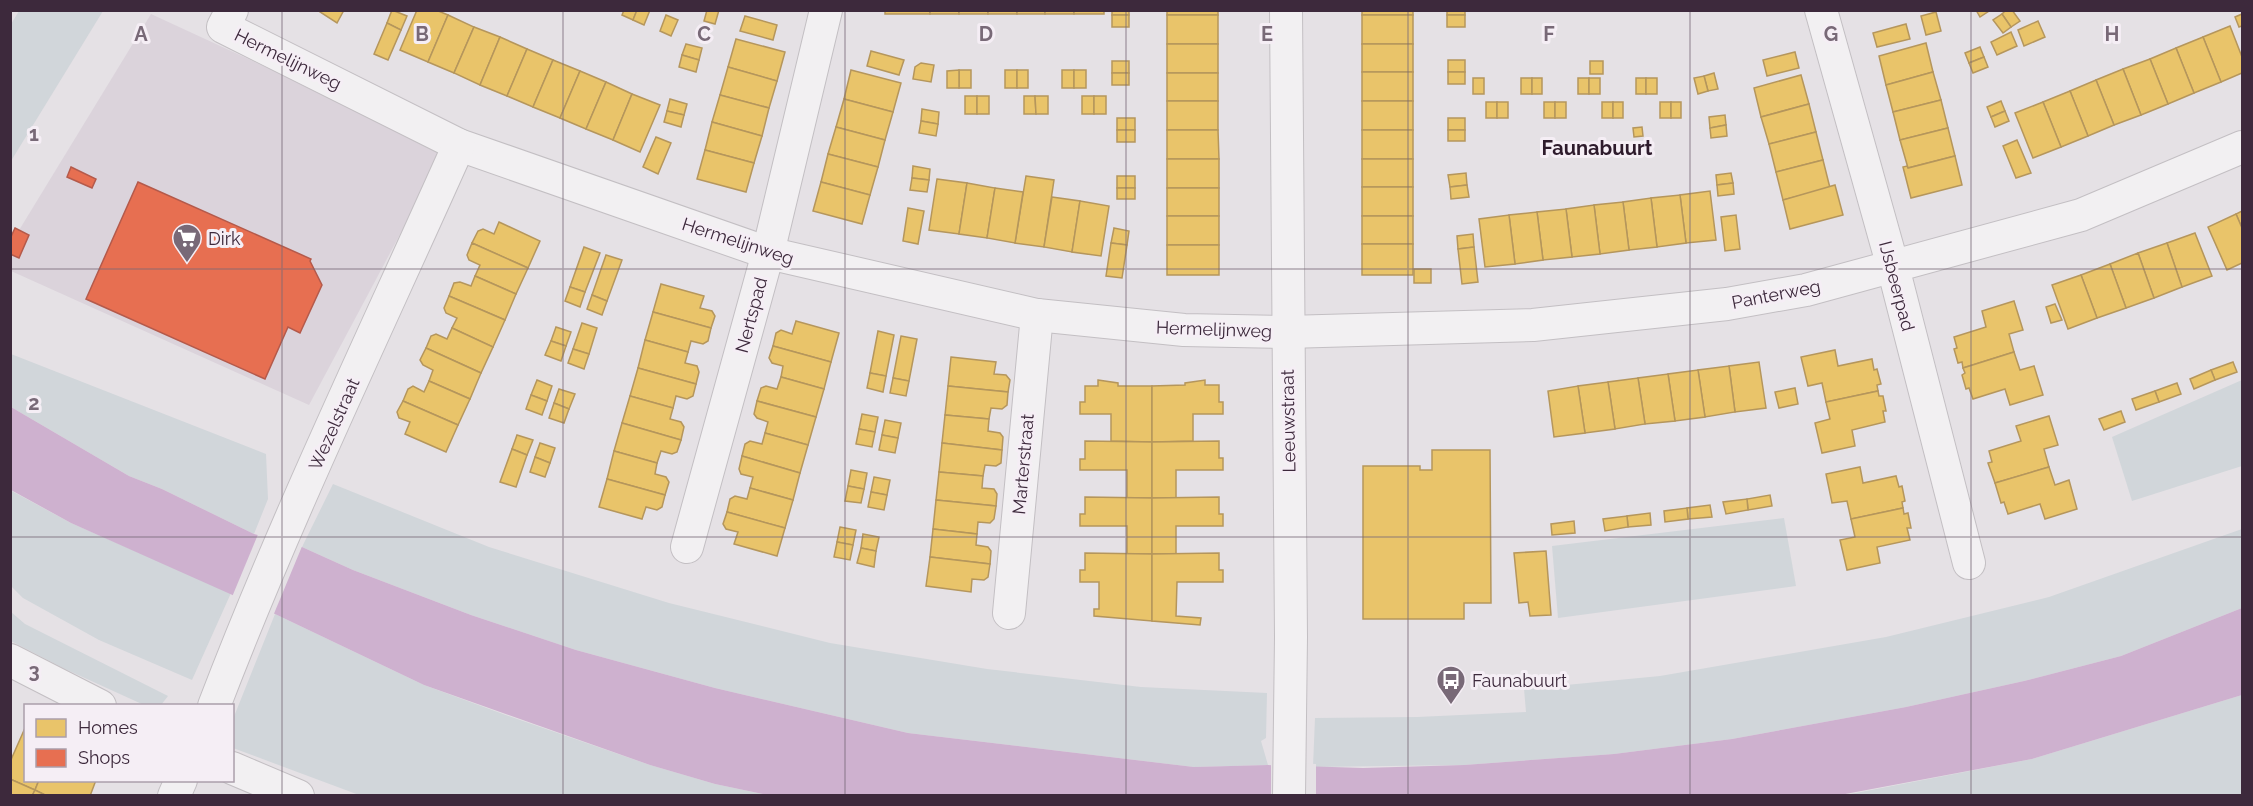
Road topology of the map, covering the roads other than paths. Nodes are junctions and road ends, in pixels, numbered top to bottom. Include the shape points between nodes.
1 (826, 10) edge
2 (1286, 10) edge
3 (1821, 10) edge
4 (227, 19) edge
5 (459, 145) junction
6 (2242, 147) edge
7 (768, 253) junction
8 (1893, 267) junction
9 (1037, 315) junction
10 (1287, 332) junction
11 (687, 547) dead end
12 (1969, 563) dead end
13 (1009, 613) dead end
14 (10, 660) edge
15 (98, 704) edge
16 (214, 704) edge
17 (234, 769) edge
18 (298, 795) edge
19 (1289, 795) edge

1 - 7 street, Nertspad
2 - 10 street, Leeuwstraat
3 - 8 street, IJsbeerpad
4 - 5 street, Hermelijnweg
5 - 7 street, Hermelijnweg
5 - 16 street, Wezelstraat via 285,531
6 - 8 street, Panterweg via 2081,215
7 - 9 street, Hermelijnweg
7 - 11 street, Nertspad
8 - 10 street, Panterweg via 1806,290 1727,304 1533,326
8 - 12 street, IJsbeerpad
9 - 10 street, Hermelijnweg via 1185,330
9 - 13 street, Marterstraat
10 - 19 street, Leeuwstraat
14 - 15 street
17 - 18 street

